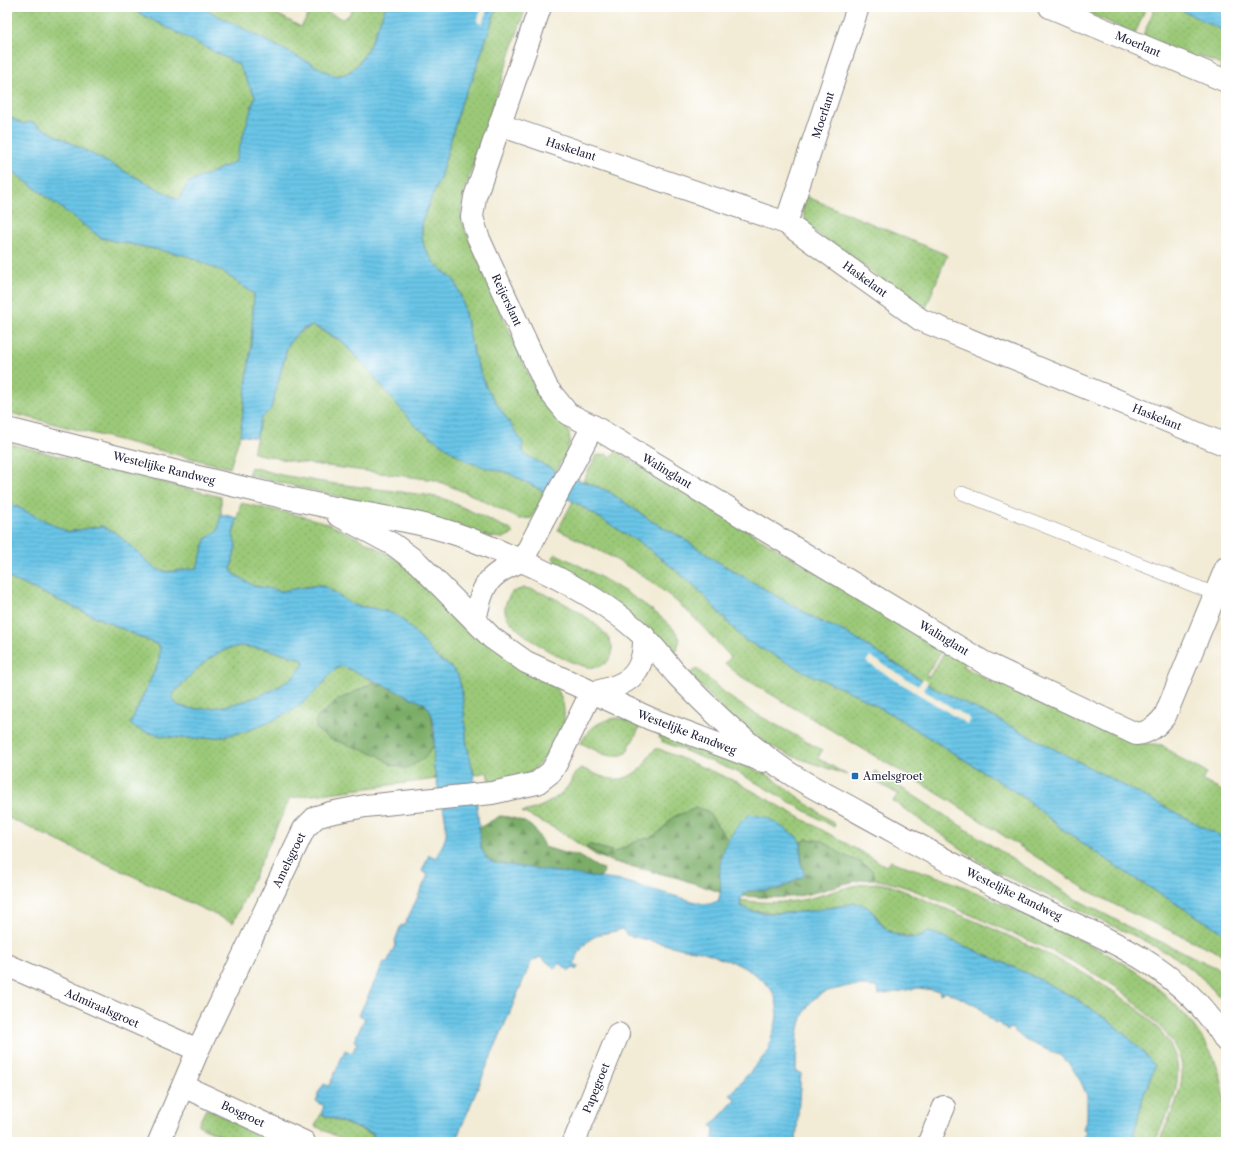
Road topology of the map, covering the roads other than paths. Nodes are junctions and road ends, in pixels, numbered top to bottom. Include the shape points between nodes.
1 (540, 7) edge
2 (858, 7) edge
3 (1050, 7) edge
4 (1226, 81) edge
5 (500, 125) junction
6 (786, 223) junction
7 (593, 426) junction
8 (7, 429) edge
9 (1226, 445) edge
10 (962, 493) dead end
11 (321, 506) junction
12 (522, 561) junction
13 (1226, 568) edge
14 (1215, 594) junction
15 (475, 621) junction
16 (644, 636) junction
17 (591, 693) junction
18 (783, 769) junction
19 (7, 965) edge
20 (618, 1034) dead end
21 (1226, 1041) edge
22 (198, 1050) junction
23 (183, 1086) junction
24 (944, 1107) dead end
25 (159, 1142) edge
26 (304, 1142) edge
27 (574, 1142) edge
28 (929, 1142) edge

1 - 5 street, Reijerslant
2 - 6 street, Moerlant
3 - 4 street, Moerlant
5 - 6 street, Haskelant
5 - 7 street, Reijerslant via 475,197 472,217 478,237 547,388 568,414
6 - 9 street, Haskelant via 920,320
7 - 12 street
7 - 14 street, Walinglant via 983,662 1136,734 1144,734 1165,716
8 - 11 street, Westelijke Randweg
10 - 14 lane
11 - 12 street, Westelijke Randweg via 416,522 468,538
11 - 15 street, Westelijke Randweg via 394,545 418,563
12 - 15 street via 505,568 491,578 483,588
12 - 16 street, Westelijke Randweg via 605,606
13 - 14 street, Walinglant
15 - 17 street, Westelijke Randweg via 492,638 526,662
16 - 17 street via 644,652 640,667 634,676 613,689
16 - 18 street, Westelijke Randweg via 674,672 718,717
17 - 18 street, Westelijke Randweg via 651,719
17 - 22 street, Amelsgroet via 565,749 551,772 537,783 492,793 365,806 316,817 304,829
18 - 21 street, Westelijke Randweg via 941,858 1120,946 1153,965 1189,992 1214,1020
19 - 22 street, Admiraalsgroet
20 - 27 street, Papegroet
22 - 23 street, Amelsgroet
23 - 25 street, Amelsgroet
23 - 26 street, Bosgroet
24 - 28 street

